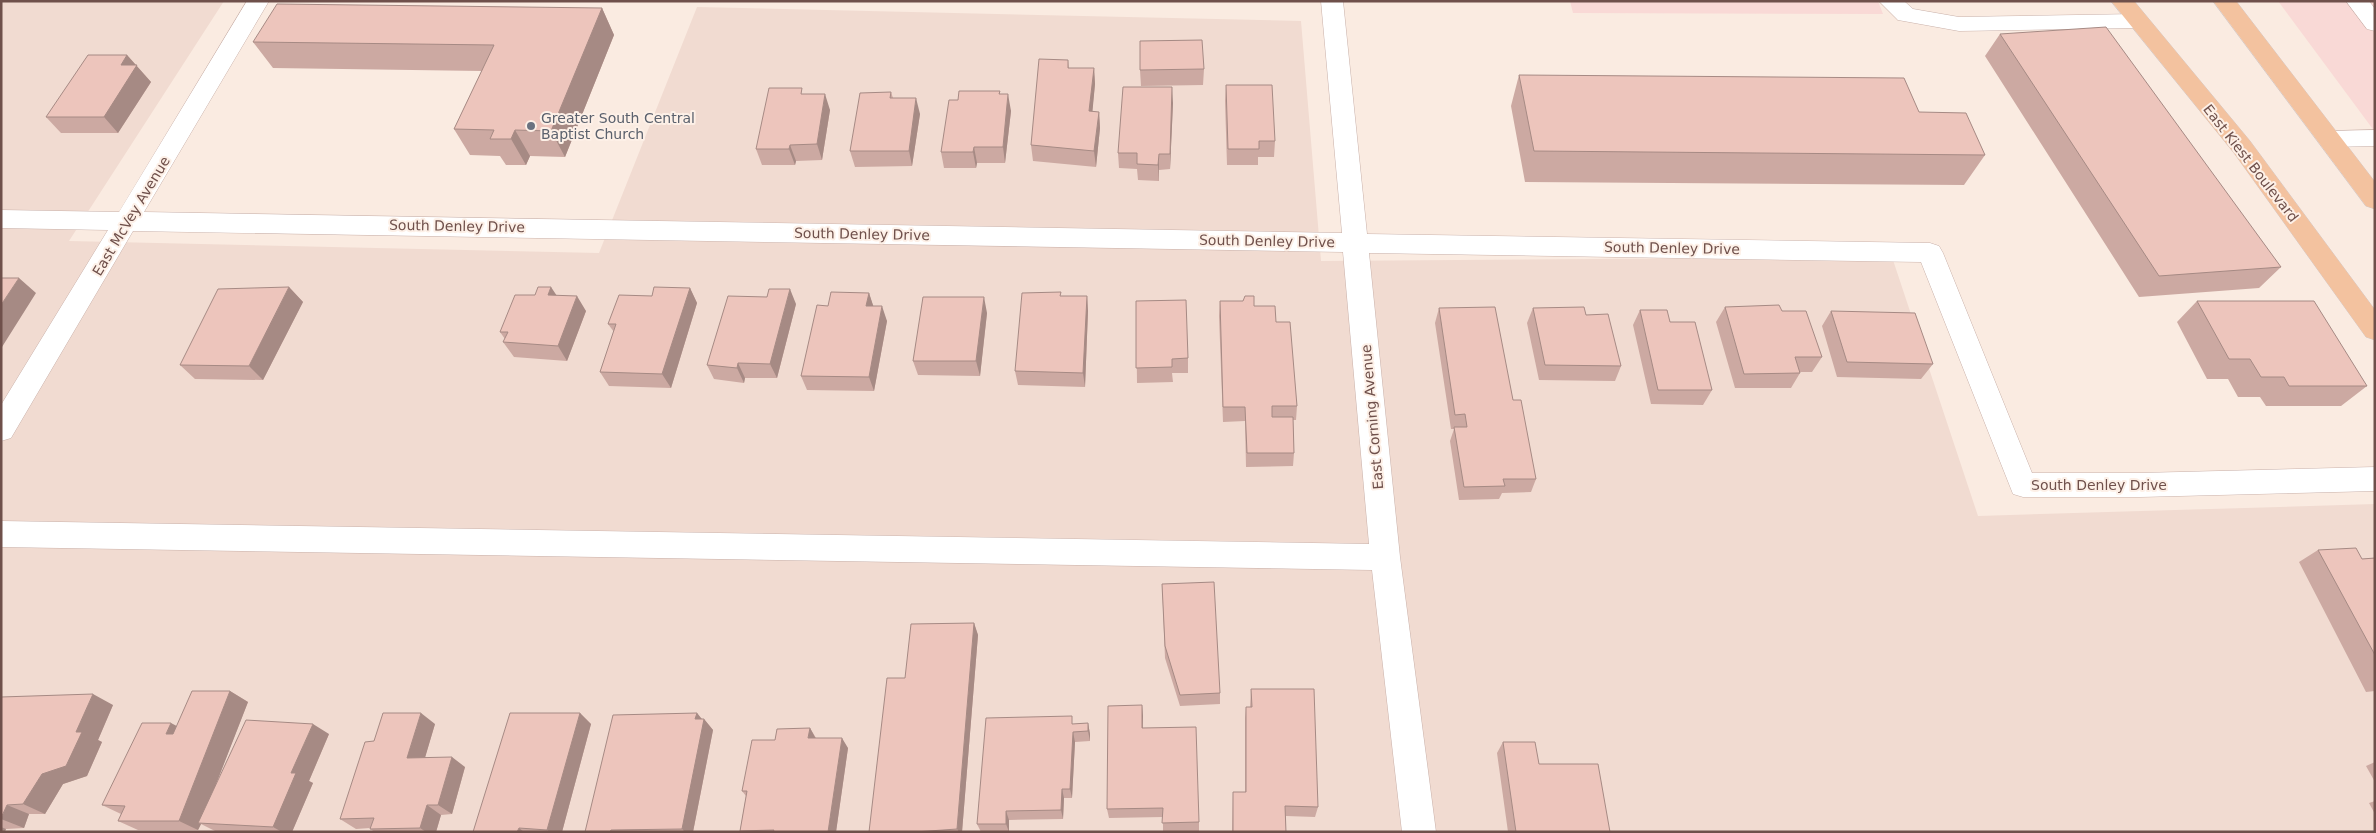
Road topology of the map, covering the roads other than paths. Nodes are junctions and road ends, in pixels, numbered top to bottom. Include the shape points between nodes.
1 (258, 1) edge
2 (1332, 1) edge
3 (1890, 1) edge
4 (2122, 1) edge
5 (2224, 1) edge
6 (2357, 1) edge
7 (2137, 21) junction
8 (2375, 24) edge
9 (2375, 138) edge
10 (2330, 139) junction
11 (2375, 200) edge
12 (1, 219) edge
13 (128, 220) junction
14 (1355, 243) junction
15 (2375, 330) edge
16 (1, 430) edge
17 (2375, 479) edge
18 (1, 534) edge
19 (1385, 557) junction
20 (1419, 832) edge

1 - 13 street, East McVey Avenue
2 - 14 street, East Corning Avenue
3 - 7 street via 1906,15 1959,24
4 - 7 main road, East Kiest Boulevard
5 - 10 main road
6 - 8 street
7 - 15 main road, East Kiest Boulevard via 2242,148
9 - 10 street
10 - 11 main road
12 - 13 street, South Denley Drive
13 - 14 street, South Denley Drive
13 - 16 street, East McVey Avenue
14 - 17 street, South Denley Drive via 1930,253 2022,485
14 - 19 street, East Corning Avenue
18 - 19 street
19 - 20 street, East Corning Avenue

